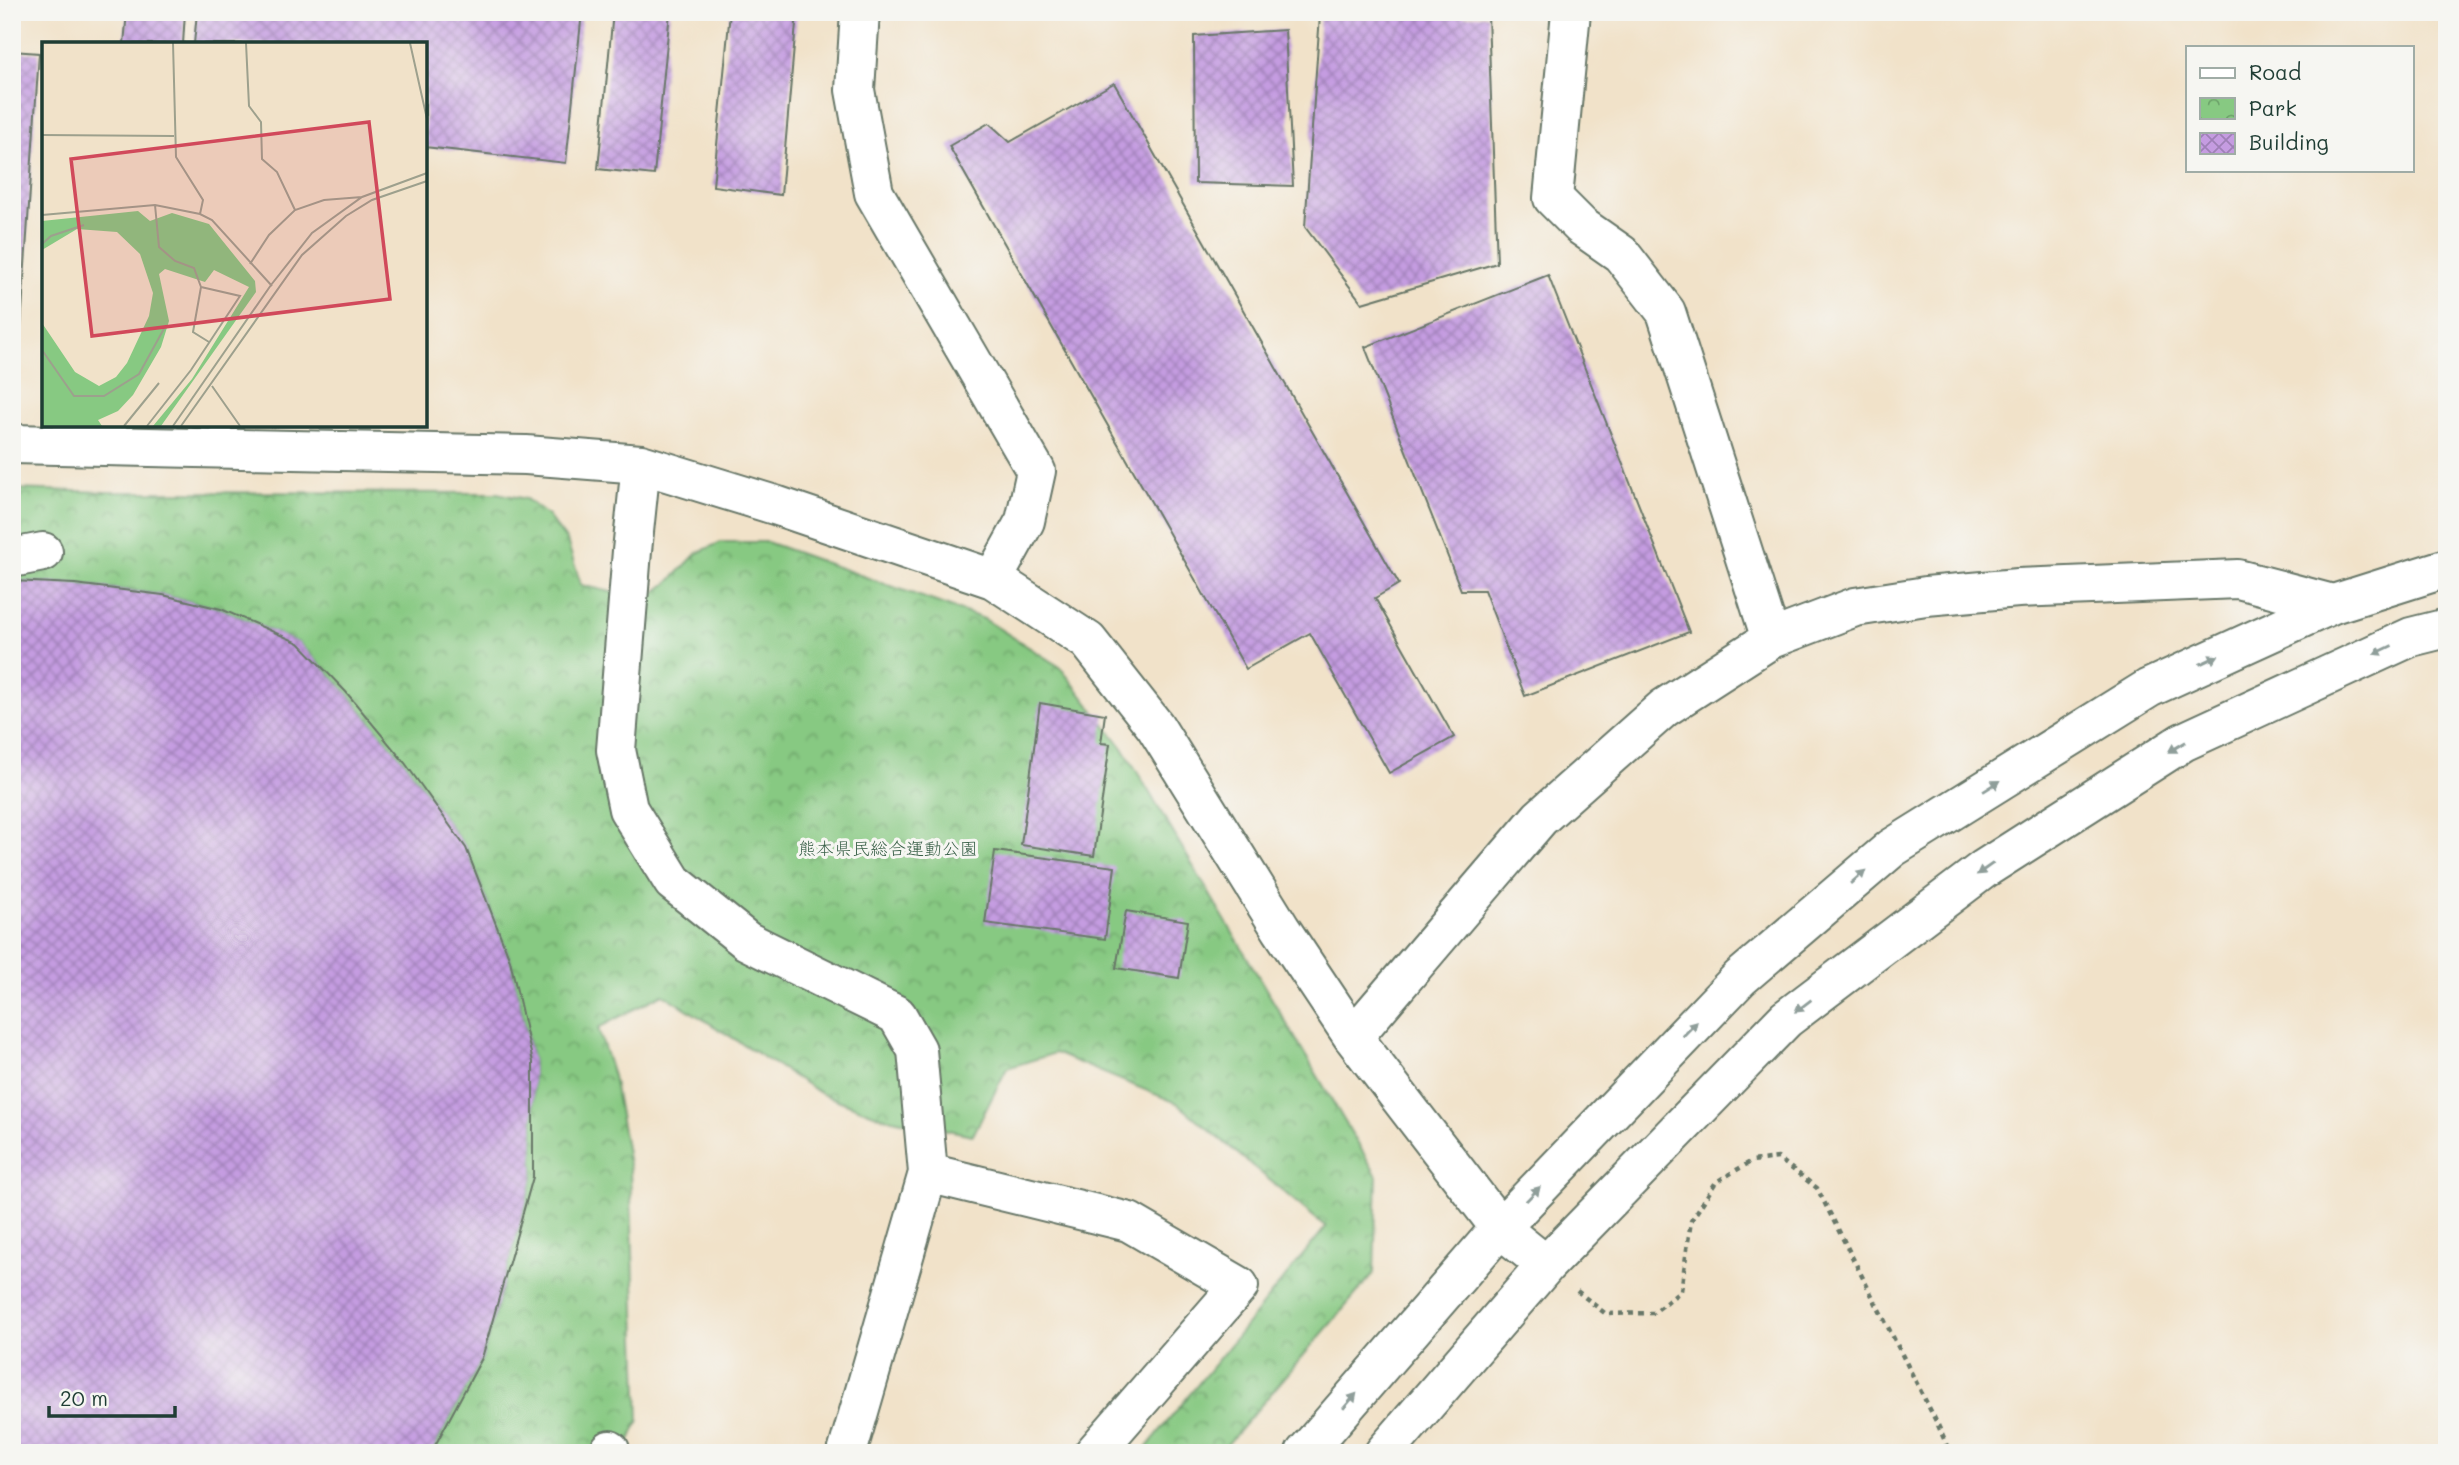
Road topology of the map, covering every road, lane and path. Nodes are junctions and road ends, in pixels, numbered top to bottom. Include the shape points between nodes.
1 (860, 12) edge
2 (1571, 12) edge
3 (12, 444) edge
4 (641, 464) junction
5 (2447, 568) edge
6 (993, 579) junction
7 (2333, 604) junction
8 (2447, 628) edge
9 (1771, 639) junction
10 (1353, 1037) junction
11 (928, 1173) junction
12 (1500, 1228) junction
13 (1546, 1265) junction
14 (847, 1453) edge
15 (1094, 1453) edge
16 (1305, 1453) edge
17 (1384, 1453) edge
18 (1950, 1453) edge

1 - 6 street via 855,90 874,193 1036,471 1025,521
2 - 9 street via 1553,198 1581,226 1621,254 1666,312
3 - 4 street via 526,455
4 - 6 street
4 - 11 street via 616,750 628,809 673,882 747,941 897,1016 917,1050
5 - 7 street
6 - 10 street via 1088,641 1146,716
7 - 9 street via 2238,579 2018,588 1855,607
12 -> 7 street via 1740,978 1892,848 2149,688
8 -> 13 street via 2411,637 2183,742 1984,869 1786,1019
9 - 10 street via 1664,708 1540,818
10 - 12 street
11 - 14 street
11 - 15 street via 1129,1222 1239,1286
12 - 13 street
16 -> 12 street
13 - 17 street
13 - 18 path via 1605,1314 1653,1313 1681,1291 1691,1222 1716,1182 1752,1161 1778,1158 1817,1188

